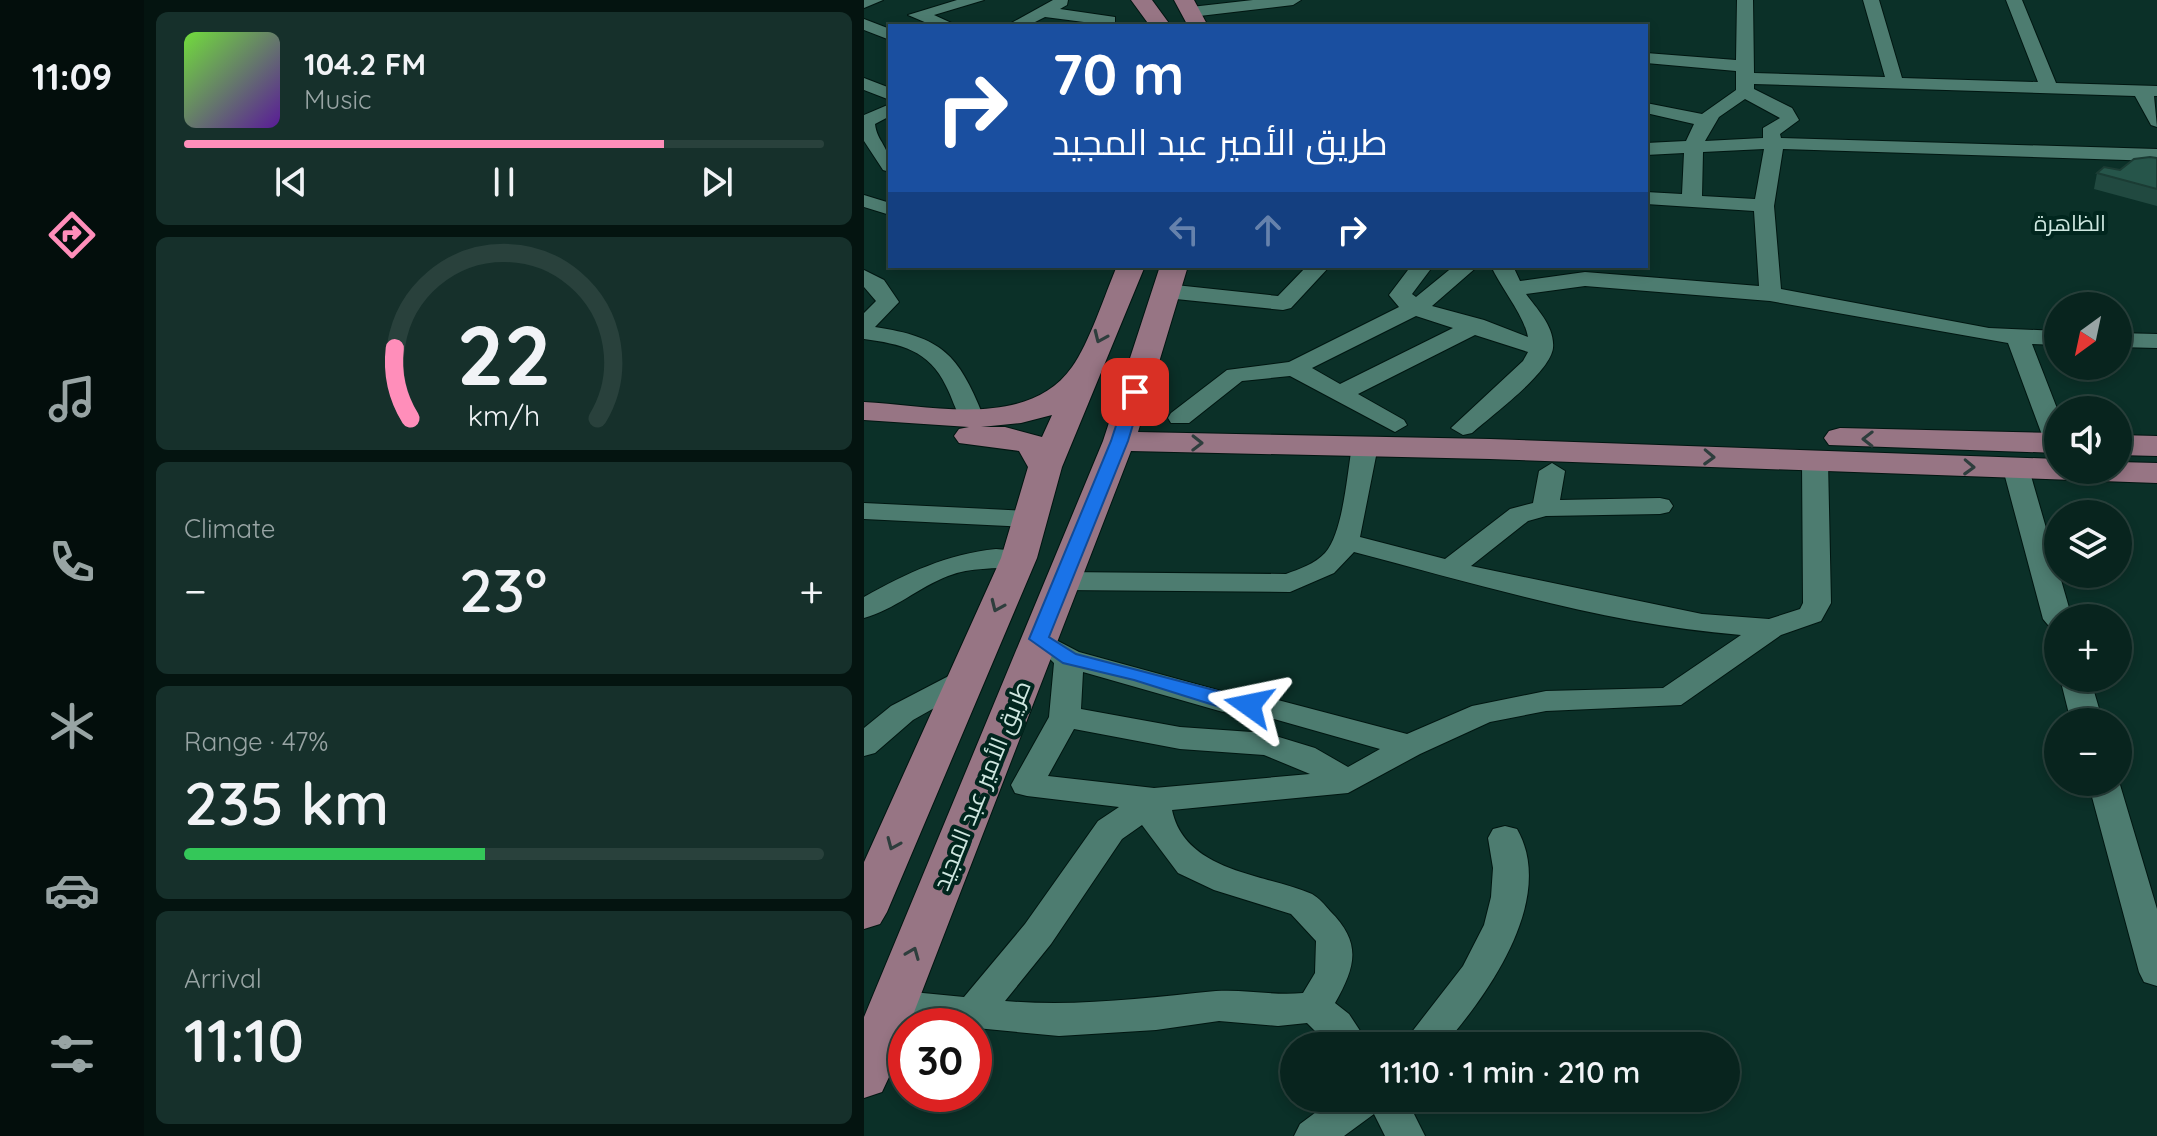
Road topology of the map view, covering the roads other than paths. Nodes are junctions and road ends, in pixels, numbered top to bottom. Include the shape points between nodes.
1 (875, 0) edge
2 (976, 0) edge
3 (1141, 0) edge
4 (1293, 0) edge
5 (1745, 0) edge
6 (1871, 0) edge
7 (2014, 0) edge
8 (1063, 1) edge
9 (864, 3) edge
10 (1042, 6) edge
11 (1191, 13) edge
12 (864, 24) edge
13 (944, 24) edge
14 (1017, 24) edge
15 (1108, 24) edge
16 (1159, 24) edge
17 (888, 34) edge
18 (1648, 61) edge
19 (888, 74) edge
20 (1744, 79) junction
21 (864, 82) edge
22 (1895, 83) junction
23 (2049, 88) junction
24 (2149, 91) edge
25 (888, 94) edge
26 (1648, 108) edge
27 (888, 110) edge
28 (1703, 120) junction
29 (2157, 121) edge
30 (1774, 143) junction
31 (1691, 146) junction
32 (1648, 149) edge
33 (2157, 155) edge
34 (888, 163) edge
35 (888, 187) edge
36 (864, 190) edge
37 (1648, 198) edge
38 (864, 201) edge
39 (1692, 201) junction
40 (1764, 206) junction
41 (888, 208) edge
42 (1130, 268) edge
43 (1307, 268) edge
44 (1420, 268) edge
45 (1465, 268) edge
46 (1503, 268) edge
47 (864, 277) edge
48 (1170, 279) edge
49 (1512, 289) junction
50 (1770, 294) junction
51 (1414, 308) junction
52 (864, 325) edge
53 (1476, 325) junction
54 (864, 332) edge
55 (2017, 336) junction
56 (2044, 337) edge
57 (2132, 340) edge
58 (2157, 341) edge
59 (1541, 349) junction
60 (1294, 368) junction
61 (1084, 374) junction
62 (1340, 393) junction
63 (2044, 406) edge
64 (864, 411) edge
65 (971, 415) junction
66 (1180, 418) junction
67 (1395, 425) junction
68 (1463, 428) junction
69 (1124, 429) junction
70 (864, 431) edge
71 (2044, 443) edge
72 (2132, 445) edge
73 (1365, 446) junction
74 (2157, 446) edge
75 (1815, 461) junction
76 (1045, 467) junction
77 (2016, 469) junction
78 (2044, 469) edge
79 (1552, 471) dead end
80 (2132, 472) edge
81 (2157, 473) edge
82 (1660, 506) dead end
83 (1545, 508) junction
84 (864, 511) edge
85 (1031, 519) junction
86 (1343, 541) junction
87 (1019, 558) junction
88 (1452, 567) junction
89 (1062, 581) junction
90 (2054, 604) edge
91 (864, 609) edge
92 (1771, 628) junction
93 (1054, 649) junction
94 (966, 677) junction
95 (1065, 717) junction
96 (938, 740) junction
97 (864, 745) edge
98 (999, 746) junction
99 (1409, 746) junction
100 (1348, 782) junction
101 (2108, 796) edge
102 (1154, 800) junction
103 (1505, 838) dead end
104 (864, 912) edge
105 (2157, 972) edge
106 (892, 1005) junction
107 (1314, 1007) junction
108 (919, 1008) edge
109 (977, 1008) edge
110 (992, 1016) edge
111 (1341, 1032) edge
112 (1432, 1032) edge
113 (864, 1077) edge
114 (1346, 1112) edge
115 (1393, 1112) edge
116 (1314, 1136) edge
117 (1405, 1136) edge

1 - 9 street
2 - 13 street via 916,15
3 - 16 main road
4 - 11 street
5 - 20 street
6 - 22 street
7 - 23 street
8 - 10 street
10 - 14 street
10 - 15 street via 1109,20
12 - 17 street
18 - 20 street
19 - 21 street
20 - 22 street
20 - 28 street
20 - 30 street via 1790,120 1770,132
21 - 25 street
22 - 23 street
23 - 24 street
24 - 29 street
26 - 28 street
27 - 34 street via 866,121 866,130
28 - 31 street
30 - 31 street
30 - 33 street
30 - 40 street
31 - 32 street
31 - 39 street
35 - 36 street
37 - 39 street
38 - 41 street
39 - 40 street
40 - 50 street
42 -> 61 main road
43 - 48 street via 1283,303
44 - 51 street via 1400,295
45 - 51 street
46 - 49 street
47 - 52 street via 888,302
48 - 69 main road, طريق الأمير عبد المجيد
49 - 50 street via 1585,279
49 - 59 street via 1537,325
50 - 55 street
51 - 53 street
51 - 60 street
53 - 59 street
53 - 62 street
54 - 65 street via 909,338 933,348 947,361
55 - 56 street
55 - 63 street
57 - 58 street
59 - 68 street via 1524,374
60 - 62 street
60 - 66 street via 1235,375
61 - 65 main road via 1037,409 1007,416
61 - 76 main road
62 - 67 street
64 - 65 main road
66 - 67 main road
66 - 69 main road
67 - 68 main road
71 -> 68 main road
69 -> 73 main road
69 - 89 main road, طريق الأمير عبد المجيد
70 - 76 main road via 1005,437 1032,444
72 - 74 main road
73 -> 75 main road
73 - 86 street
75 -> 77 main road
75 - 92 street via 1817,603 1811,615
76 - 85 main road
77 - 78 main road
77 - 90 street
79 - 83 street
80 - 81 main road
82 - 83 street
83 - 88 street via 1519,515
84 - 85 street
85 - 87 main road
86 - 88 street
86 - 89 street via 1337,558 1290,583
87 - 91 street via 983,555 945,566
87 -> 94 main road
88 - 92 street via 1529,589 1702,623
89 - 93 main road, طريق الأمير عبد المجيد
92 - 99 street via 1670,698 1546,701 1483,713
93 - 95 street
93 - 98 main road, طريق الأمير عبد المجيد
93 - 99 street via 1223,702 1359,729
94 - 96 main road
94 - 97 street via 902,713
95 - 100 street via 1180,738 1266,744 1304,756
95 - 102 street via 1027,785
96 - 98 main road via 937,766 954,773 974,770
96 -> 104 main road
106 -> 98 main road, طريق الأمير عبد المجيد
99 - 100 street
100 - 102 street
101 - 105 street
102 - 107 street via 1159,827 1190,864 1303,905 1334,937 1333,974
102 - 109 street via 1110,830 1038,934
103 - 112 street via 1513,867 1506,920 1475,980
106 - 108 street
106 - 113 main road, طريق الأمير عبد المجيد
107 - 110 street via 1278,1011 1219,1006 1059,1021
107 - 111 street
114 - 116 street
115 - 117 street

